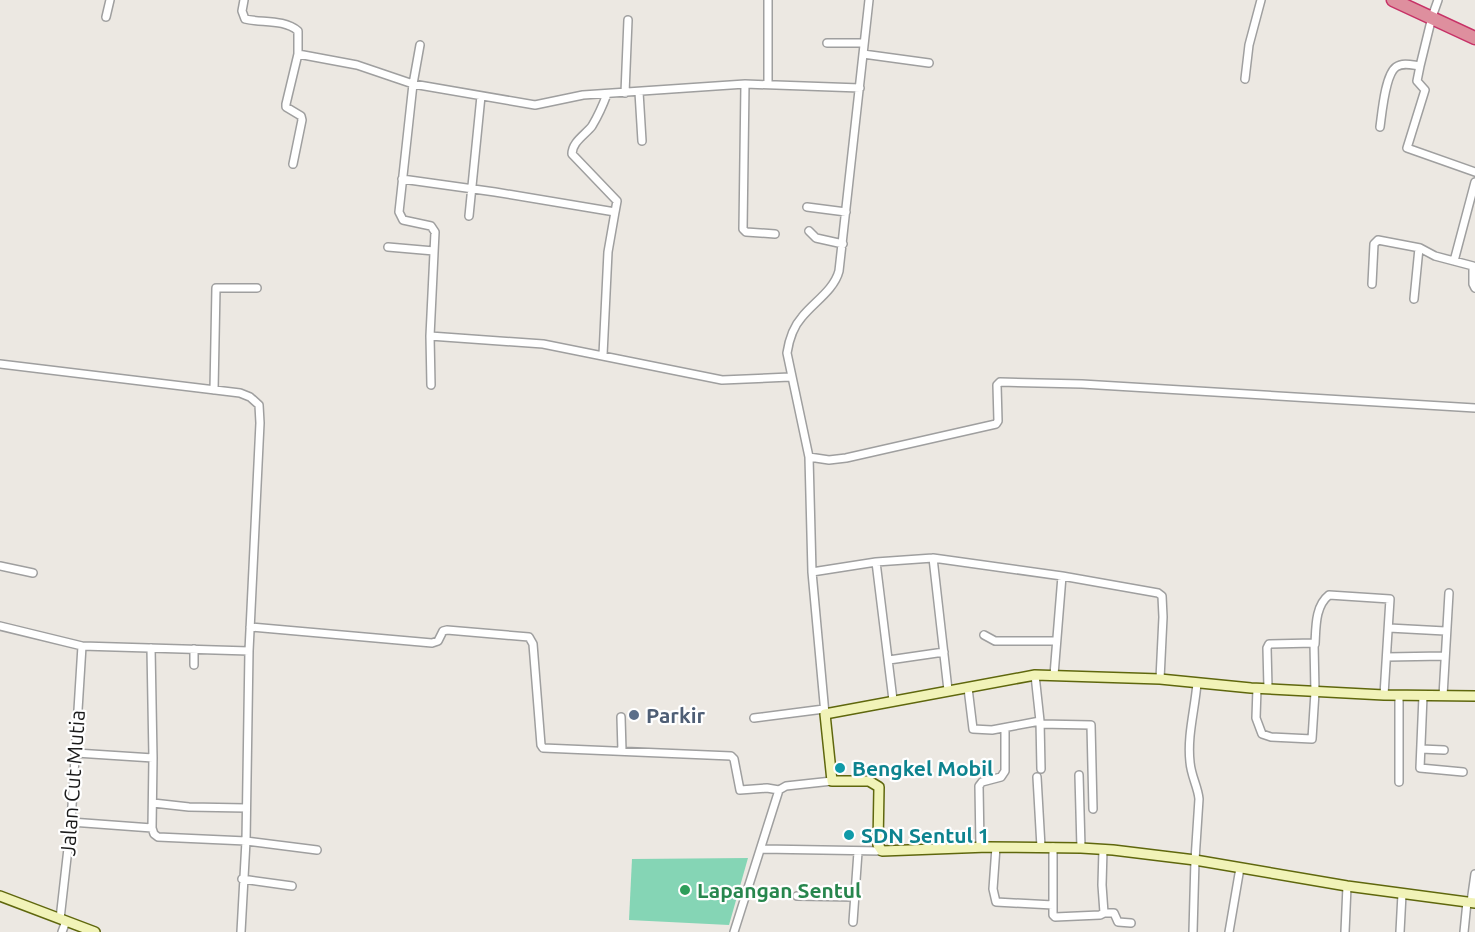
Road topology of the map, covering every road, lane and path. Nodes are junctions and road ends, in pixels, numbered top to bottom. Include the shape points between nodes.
1 (110, 0) edge
2 (244, 0) edge
3 (768, 0) edge
4 (869, 0) edge
5 (1261, 0) edge
6 (1393, 0) edge
7 (1438, 0) edge
8 (106, 17) dead end
9 (1432, 17) junction
10 (628, 20) dead end
11 (1475, 38) edge
12 (827, 43) dead end
13 (864, 43) junction
14 (420, 45) dead end
15 (298, 54) junction
16 (863, 54) junction
17 (929, 63) dead end
18 (1420, 66) junction
19 (1245, 79) dead end
20 (413, 84) junction
21 (745, 84) junction
22 (768, 84) junction
23 (860, 88) junction
24 (639, 92) junction
25 (625, 93) junction
26 (606, 94) junction
27 (480, 96) junction
28 (1380, 127) dead end
29 (642, 141) dead end
30 (293, 164) dead end
31 (1475, 171) edge
32 (402, 179) junction
33 (1475, 182) edge
34 (471, 188) junction
35 (807, 207) dead end
36 (615, 212) junction
37 (846, 212) junction
38 (469, 216) dead end
39 (809, 231) dead end
40 (775, 234) dead end
41 (843, 244) junction
42 (388, 247) dead end
43 (1419, 248) junction
44 (434, 251) junction
45 (1454, 261) junction
46 (1372, 284) dead end
47 (256, 288) dead end
48 (1475, 288) edge
49 (1414, 299) dead end
50 (430, 336) junction
51 (603, 355) junction
52 (0, 364) edge
53 (790, 377) junction
54 (431, 385) dead end
55 (214, 390) junction
56 (1475, 408) edge
57 (809, 458) junction
58 (933, 558) junction
59 (876, 562) junction
60 (0, 566) edge
61 (812, 572) junction
62 (33, 573) dead end
63 (1062, 576) junction
64 (1449, 593) dead end
65 (0, 626) edge
66 (250, 627) junction
67 (1389, 628) junction
68 (1445, 630) junction
69 (984, 634) dead end
70 (1056, 641) junction
71 (1315, 644) junction
72 (82, 646) junction
73 (151, 648) junction
74 (194, 649) junction
75 (249, 651) junction
76 (944, 652) junction
77 (1444, 656) junction
78 (1387, 657) junction
79 (889, 660) junction
80 (195, 665) dead end
81 (1035, 675) junction
82 (1054, 675) junction
83 (1160, 680) junction
84 (1197, 683) junction
85 (968, 688) junction
86 (1257, 688) junction
87 (1268, 688) junction
88 (948, 690) junction
89 (1315, 692) junction
90 (1384, 695) junction
91 (1399, 695) junction
92 (1423, 696) junction
93 (1443, 696) junction
94 (1475, 696) edge
95 (893, 700) junction
96 (824, 711) junction
97 (621, 717) dead end
98 (754, 718) dead end
99 (1040, 723) junction
100 (1005, 728) junction
101 (1421, 749) junction
102 (1444, 750) dead end
103 (622, 751) junction
104 (76, 753) junction
105 (153, 758) junction
106 (1041, 769) dead end
107 (1463, 772) dead end
108 (1079, 775) dead end
109 (1037, 777) dead end
110 (832, 781) junction
111 (1399, 782) dead end
112 (779, 790) junction
113 (153, 803) junction
114 (246, 807) junction
115 (1093, 809) dead end
116 (71, 822) junction
117 (152, 828) junction
118 (246, 841) junction
119 (980, 847) junction
120 (996, 847) junction
121 (1041, 847) junction
122 (1053, 847) junction
123 (1082, 848) junction
124 (762, 849) junction
125 (1103, 849) junction
126 (317, 850) dead end
127 (858, 852) junction
128 (882, 852) junction
129 (1195, 860) junction
130 (1240, 868) junction
131 (1475, 874) edge
132 (242, 879) junction
133 (292, 886) dead end
134 (1347, 886) junction
135 (1402, 894) junction
136 (0, 896) edge
137 (797, 896) dead end
138 (855, 897) junction
139 (1471, 902) edge
140 (1053, 905) junction
141 (1104, 913) junction
142 (63, 920) junction
143 (853, 922) dead end
144 (1131, 923) dead end
145 (62, 932) edge
146 (95, 932) edge
147 (241, 932) edge
148 (734, 932) edge
149 (1193, 932) edge
150 (1229, 932) edge
151 (1345, 932) edge
152 (1400, 932) edge
153 (1464, 932) edge

1 - 8 street
2 - 15 street via 245,19 297,29
3 - 22 street
4 - 13 street
5 - 19 street
6 - 9 highway
7 - 9 street
9 - 11 highway
9 - 18 street
10 - 25 street
12 - 13 street
13 - 16 street
14 - 20 street
15 - 20 street via 357,65
15 - 30 street via 286,104 302,120
16 - 17 street
16 - 23 street
18 - 28 street via 1401,65 1391,73
18 - 31 street via 1417,81 1425,90 1407,148
20 - 27 street
20 - 32 street
21 - 22 street
21 - 24 street
21 - 40 street via 742,229
22 - 23 street
23 - 37 street
24 - 25 street
24 - 29 street
25 - 26 street
26 - 27 street via 577,95 535,105
26 - 36 street via 599,114 574,145 572,154 617,201
27 - 34 street
32 - 34 street
32 - 44 street via 399,215 403,220 433,228
33 - 45 street
34 - 36 street
34 - 38 street
35 - 37 street
36 - 51 street via 608,252
37 - 41 street
39 - 41 street via 816,238
41 - 53 street via 837,277 801,317 789,340
42 - 44 street
43 - 45 street
43 - 46 street via 1376,240
43 - 49 street
44 - 50 street
45 - 48 street via 1473,266
47 - 55 street via 216,288
50 - 51 street via 520,341
50 - 54 street
51 - 53 street via 722,380
52 - 55 street
53 - 57 street
55 - 66 street via 248,395 260,408
56 - 57 street via 1000,382 996,424 846,458
57 - 61 street
58 - 59 street
58 - 63 street
58 - 76 street
59 - 61 street
59 - 79 street
60 - 62 street
61 - 96 street
63 - 70 street
63 - 83 street via 1161,594
64 - 68 street
65 - 72 street
66 - 75 street
66 - 103 street via 432,643 447,630 529,637 533,644 542,747
67 - 68 street
67 - 71 street via 1390,599 1332,594 1319,608
67 - 78 street
68 - 77 street
69 - 70 street via 995,641
70 - 82 street
71 - 87 street via 1269,644
71 - 89 street
72 - 73 street
72 - 104 street, Jalan Cut Mutia
73 - 74 street
73 - 105 street
74 - 75 street
74 - 80 street
75 - 114 street
76 - 79 street
76 - 88 street
77 - 78 street
77 - 93 street
78 - 90 street
79 - 95 street
81 - 82 street
81 - 85 street
81 - 99 street
82 - 83 street
83 - 84 street
84 - 86 street
84 - 129 street via 1189,751 1191,776 1199,799
85 - 88 street
85 - 100 street via 973,729
86 - 87 street
86 - 89 street via 1257,723 1262,734 1271,737 1313,738
87 - 89 street
88 - 95 street
89 - 90 street
90 - 91 street
91 - 92 street
91 - 111 street
92 - 93 street
92 - 101 street
93 - 94 street
95 - 96 street
96 - 98 street
96 - 110 street
97 - 103 street
99 - 100 street
99 - 106 street
99 - 115 street via 1092,725
100 - 119 street via 1005,771 1001,777 979,786
101 - 102 street
101 - 107 street via 1420,768
103 - 112 street via 732,756 740,790
104 - 105 street
104 - 116 street, Jalan Cut Mutia
105 - 113 street
108 - 123 street
109 - 121 street
110 - 112 street
110 - 128 street via 869,781 879,787 878,845
112 - 124 street
113 - 114 street
113 - 117 street
114 - 118 street
116 - 117 street
116 - 142 street, Jalan Cut Mutia
117 - 118 street via 158,837
118 - 126 street
118 - 132 street
119 - 120 street
119 - 128 street
120 - 121 street
120 - 140 street via 996,902
121 - 122 street
122 - 123 street
122 - 140 street
123 - 125 street
124 - 127 street
124 - 148 street
125 - 129 street
125 - 141 street
127 - 128 street
127 - 138 street
129 - 130 street
129 - 149 street
130 - 134 street
130 - 150 street
131 - 139 street
132 - 133 street
132 - 147 street
134 - 135 street
134 - 151 street
135 - 139 street
135 - 152 street
136 - 142 street
137 - 138 street
138 - 143 street
139 - 153 street
140 - 141 street via 1055,917
141 - 144 street via 1114,913 1118,922
142 - 145 street, Jalan Cut Mutia
142 - 146 street

